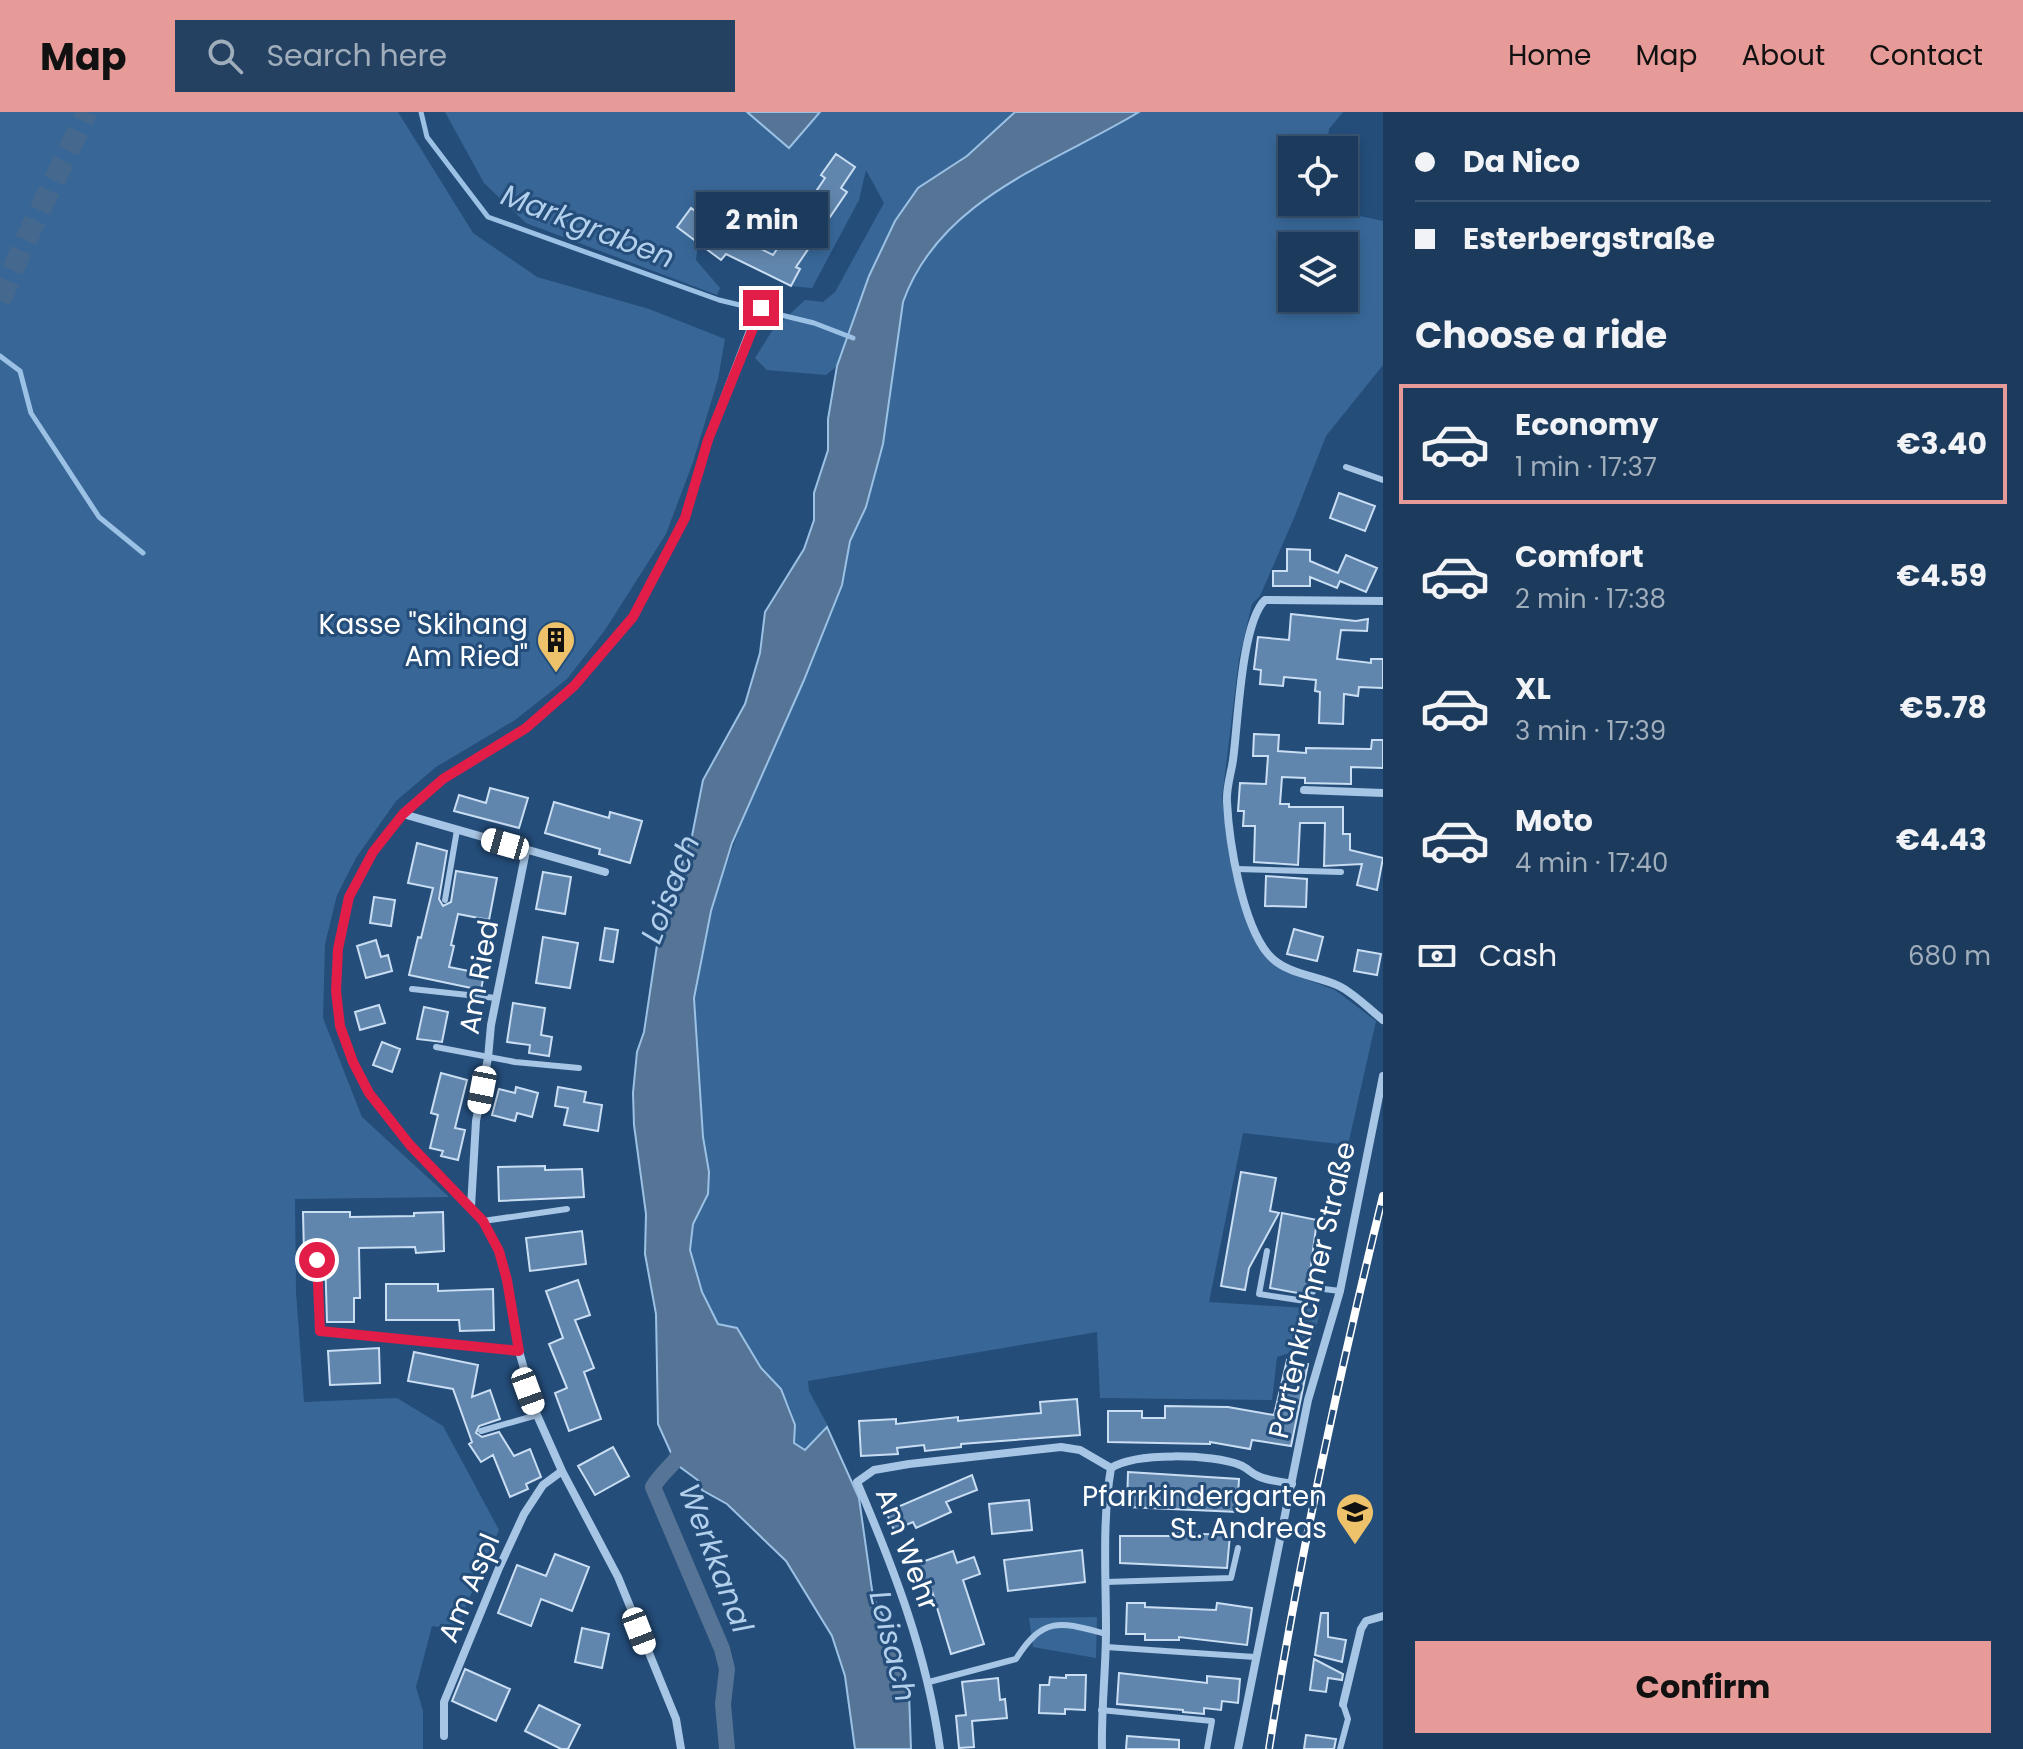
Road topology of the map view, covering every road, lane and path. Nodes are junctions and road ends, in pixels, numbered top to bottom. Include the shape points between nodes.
1 (768, 292) dead end
2 (1346, 467) dead end
3 (1383, 480) edge
4 (1382, 598) edge
5 (1304, 790) dead end
6 (1383, 793) edge
7 (403, 814) junction
8 (457, 830) junction
9 (526, 851) junction
10 (1237, 869) junction
11 (605, 872) dead end
12 (1341, 872) dead end
13 (445, 900) dead end
14 (412, 989) dead end
15 (496, 998) junction
16 (1383, 1020) edge
17 (436, 1047) dead end
18 (488, 1058) junction
19 (579, 1068) dead end
20 (1383, 1076) edge
21 (471, 1207) junction
22 (567, 1209) dead end
23 (483, 1221) junction
24 (1267, 1251) dead end
25 (317, 1260) dead end
26 (1340, 1291) junction
27 (519, 1351) junction
28 (537, 1415) junction
29 (481, 1431) dead end
30 (1111, 1468) junction
31 (562, 1471) junction
32 (1292, 1484) junction
33 (1238, 1548) dead end
34 (1106, 1582) junction
35 (1383, 1616) edge
36 (1106, 1634) junction
37 (1106, 1647) junction
38 (1255, 1657) junction
39 (929, 1682) junction
40 (1343, 1704) joint
41 (1101, 1710) junction
42 (444, 1736) dead end
43 (681, 1749) edge
44 (940, 1749) edge
45 (1102, 1749) edge
46 (1207, 1749) edge
47 (1238, 1749) edge
48 (1340, 1749) edge

1 - 7 street via 708,440 685,518 633,617 574,686 526,728 443,779
2 - 3 lane
4 - 10 street via 1265,600 1258,607 1245,657 1227,798
5 - 6 street
7 - 8 street
7 - 21 street via 373,852 349,897 338,949 340,1026 369,1093 410,1145
8 - 9 street
8 - 13 lane
9 - 11 street
9 - 15 street, Am Ried
10 - 12 lane
10 - 16 street via 1249,916 1269,956 1288,970 1341,987
14 - 15 lane
15 - 18 street, Am Ried
17 - 18 lane
18 - 19 lane
18 - 21 street, Am Ried via 476,1121
20 - 26 street, Partenkirchner Straße
21 - 23 street
22 - 23 lane
23 - 27 street via 499,1251
24 - 26 lane via 1259,1294 1305,1301 1316,1288
25 - 27 street via 320,1331
26 - 32 street, Partenkirchner Straße via 1308,1400
27 - 28 street
28 - 29 lane
28 - 31 street
30 - 32 street via 1137,1459 1216,1459
30 - 34 street
30 - 39 street, Am Wehr via 1080,1450 1061,1447 874,1470 857,1482 907,1604
31 - 42 street, Am Aspl via 543,1485 524,1514 499,1568 444,1702
31 - 43 street via 618,1577 676,1719
32 - 38 street, Partenkirchner Straße
33 - 34 lane via 1231,1578
34 - 36 street
35 - 40 street via 1366,1621 1361,1629
36 - 37 street
36 - 39 lane via 1054,1623 1029,1639 1016,1659
37 - 38 lane
37 - 41 street
38 - 47 street, Partenkirchner Straße
39 - 44 street, Am Wehr
40 - 48 lane via 1348,1719
41 - 45 street
41 - 46 lane via 1212,1721

